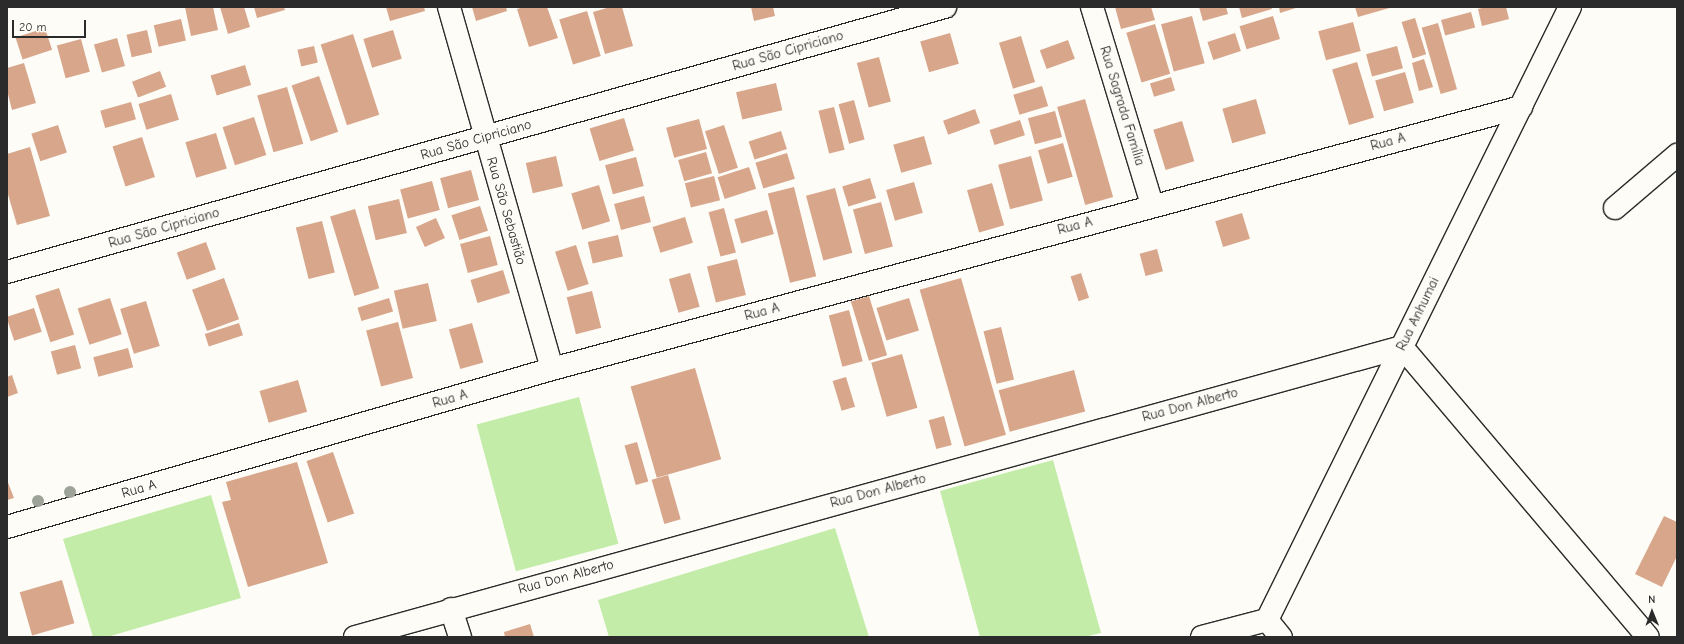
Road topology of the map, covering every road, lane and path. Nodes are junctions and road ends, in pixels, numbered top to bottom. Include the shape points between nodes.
1 (449, 7) edge
2 (946, 7) edge
3 (1092, 7) edge
4 (1570, 7) edge
5 (1521, 107) junction
6 (485, 137) junction
7 (1677, 155) edge
8 (1152, 205) junction
9 (1616, 208) dead end
10 (7, 272) edge
11 (1402, 347) junction
12 (552, 369) junction
13 (7, 527) edge
14 (451, 609) junction
15 (1267, 620) junction
16 (355, 637) edge
17 (460, 637) edge
18 (1202, 637) edge
19 (1281, 637) edge
20 (1648, 637) edge

1 - 6 street, Rua São Sebastião
2 - 6 street, Rua São Cipriciano
3 - 8 street, Rua Sagrada Família
4 - 5 street, Rua Anhumai
5 - 8 street, Rua A
5 - 11 street, Rua Anhumai
6 - 10 street, Rua São Cipriciano
6 - 12 street, Rua São Sebastião
7 - 9 street
8 - 12 street, Rua A
11 - 14 street, Rua Don Alberto
11 - 15 street, Rua Anhumai
11 - 20 street
12 - 13 street, Rua A
14 - 16 street, Rua Don Alberto
14 - 17 street
15 - 18 street
15 - 19 street

